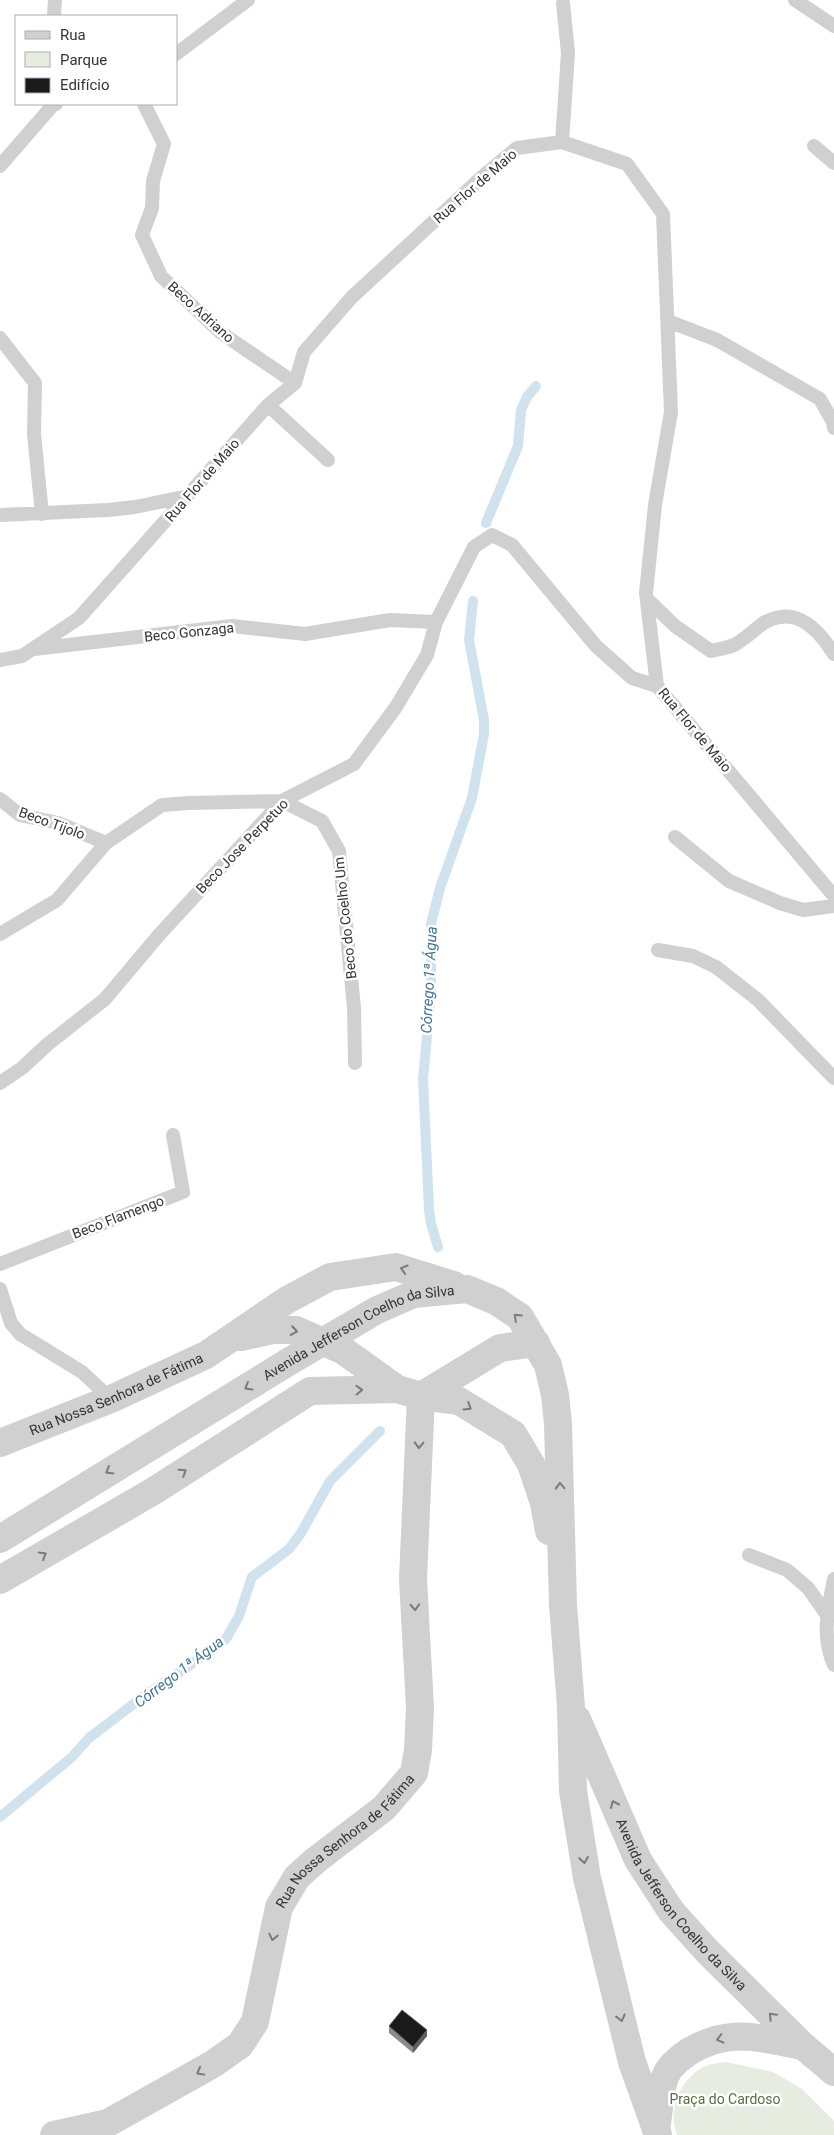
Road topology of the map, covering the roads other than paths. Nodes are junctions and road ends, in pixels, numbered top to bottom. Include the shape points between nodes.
1 (55, 0) edge
2 (248, 0) edge
3 (795, 0) edge
4 (563, 3) dead end
5 (54, 15) edge
6 (834, 26) edge
7 (178, 52) edge
8 (53, 105) edge
9 (144, 105) edge
10 (562, 142) junction
11 (814, 146) dead end
12 (834, 163) edge
13 (0, 166) edge
14 (668, 321) junction
15 (0, 338) edge
16 (295, 383) junction
17 (268, 405) junction
18 (834, 428) edge
19 (328, 460) dead end
20 (188, 496) junction
21 (42, 514) junction
22 (0, 515) edge
23 (647, 599) junction
24 (436, 622) junction
25 (32, 649) junction
26 (834, 654) edge
27 (0, 660) edge
28 (657, 686) junction
29 (0, 799) edge
30 (282, 801) junction
31 (675, 837) dead end
32 (106, 843) junction
33 (834, 896) edge
34 (834, 906) edge
35 (0, 934) edge
36 (658, 950) dead end
37 (355, 1063) dead end
38 (834, 1078) edge
39 (0, 1083) edge
40 (172, 1135) dead end
41 (0, 1264) edge
42 (0, 1289) edge
43 (467, 1289) junction
44 (6, 1322) edge
45 (230, 1340) junction
46 (322, 1343) junction
47 (536, 1343) junction
48 (409, 1392) junction
49 (111, 1399) junction
50 (558, 1424) junction
51 (513, 1434) junction
52 (0, 1442) edge
53 (0, 1539) edge
54 (749, 1556) dead end
55 (834, 1579) edge
56 (0, 1580) edge
57 (563, 1605) junction
58 (827, 1615) junction
59 (834, 1664) edge
60 (571, 1707) junction
61 (803, 2046) junction
62 (834, 2072) edge
63 (657, 2132) edge
64 (54, 2135) edge

1 - 5 lane
2 - 7 lane
3 - 6 lane
4 - 10 lane via 568,53
8 - 13 lane
9 - 16 lane, Beco Adriano via 164,144 153,181 152,208 142,235 161,276 220,332
10 - 14 lane, Rua Flor de Maio via 627,164 663,214
10 - 16 lane, Rua Flor de Maio via 517,148 482,177 352,297 304,352
11 - 12 lane
14 - 18 lane via 717,340 820,399
14 - 23 lane, Rua Flor de Maio via 670,412 655,505
15 - 21 lane via 35,383 34,434
16 - 17 lane, Rua Flor de Maio
17 - 19 lane
17 - 20 lane, Rua Flor de Maio
20 - 21 lane via 135,507
20 - 25 lane, Rua Flor de Maio via 79,618
21 - 22 lane
23 - 26 lane via 675,626 711,651 734,645 764,623 790,616 805,621 825,639
23 - 28 lane, Rua Flor de Maio
24 - 25 lane, Beco Gonzaga via 390,620 305,634 232,626
24 - 28 lane, Beco Jose Perpetuo via 474,547 492,535 512,545 596,646 632,678
24 - 30 lane, Beco Jose Perpetuo via 427,655 396,707 354,764
25 - 27 lane, Rua Flor de Maio via 22,656
28 - 33 lane, Rua Flor de Maio
29 - 32 lane, Beco Tijolo via 20,814 58,823
30 - 32 lane via 162,805
30 - 37 lane, Beco do Coelho Um via 322,821 339,851 354,1008
30 - 39 lane, Beco Jose Perpetuo via 105,999
31 - 34 lane via 729,882 803,910
32 - 35 lane via 57,900
36 - 38 lane via 693,956 716,967 758,1000
40 - 41 lane, Beco Flamengo via 183,1192
42 - 44 lane
43 -> 45 street, Rua Nossa Senhora de Fátima via 396,1267 330,1277 287,1300
43 - 46 street, Avenida Jefferson Coelho da Silva via 414,1294 377,1310
47 -> 43 street, Avenida Jefferson Coelho da Silva via 520,1317 496,1301
44 - 49 lane via 82,1372
45 -> 46 street, Rua Nossa Senhora de Fátima via 273,1330 296,1330
45 - 49 street, Rua Nossa Senhora de Fátima via 206,1356
46 - 48 street, Rua Nossa Senhora de Fátima via 344,1351
46 -> 53 street, Avenida Jefferson Coelho da Silva
47 - 48 street via 500,1348
47 - 50 street, Avenida Jefferson Coelho da Silva via 548,1365
48 -> 51 street, Avenida Jefferson Coelho da Silva via 459,1402
56 -> 48 street, Avenida Jefferson Coelho da Silva via 152,1492 310,1391
48 -> 64 street, Rua Nossa Senhora de Fátima via 413,1579 420,1708 414,1773 384,1808 297,1877 279,1907 255,2022 240,2045 213,2064 108,2123
49 - 52 street, Rua Nossa Senhora de Fátima
50 - 51 street
57 -> 50 street, Avenida Jefferson Coelho da Silva
51 - 57 street, Avenida Jefferson Coelho da Silva via 531,1464 544,1503
54 - 58 lane via 787,1570 808,1588
55 - 58 lane
57 - 60 street, Avenida Jefferson Coelho da Silva
58 - 59 lane via 827,1650
61 -> 60 street, Avenida Jefferson Coelho da Silva via 671,1911 638,1860
60 -> 63 street, Avenida Jefferson Coelho da Silva via 573,1792 587,1878 632,2062
61 - 62 street, Avenida Jefferson Coelho da Silva
61 -> 63 street via 748,2035 702,2044 679,2058 666,2075

